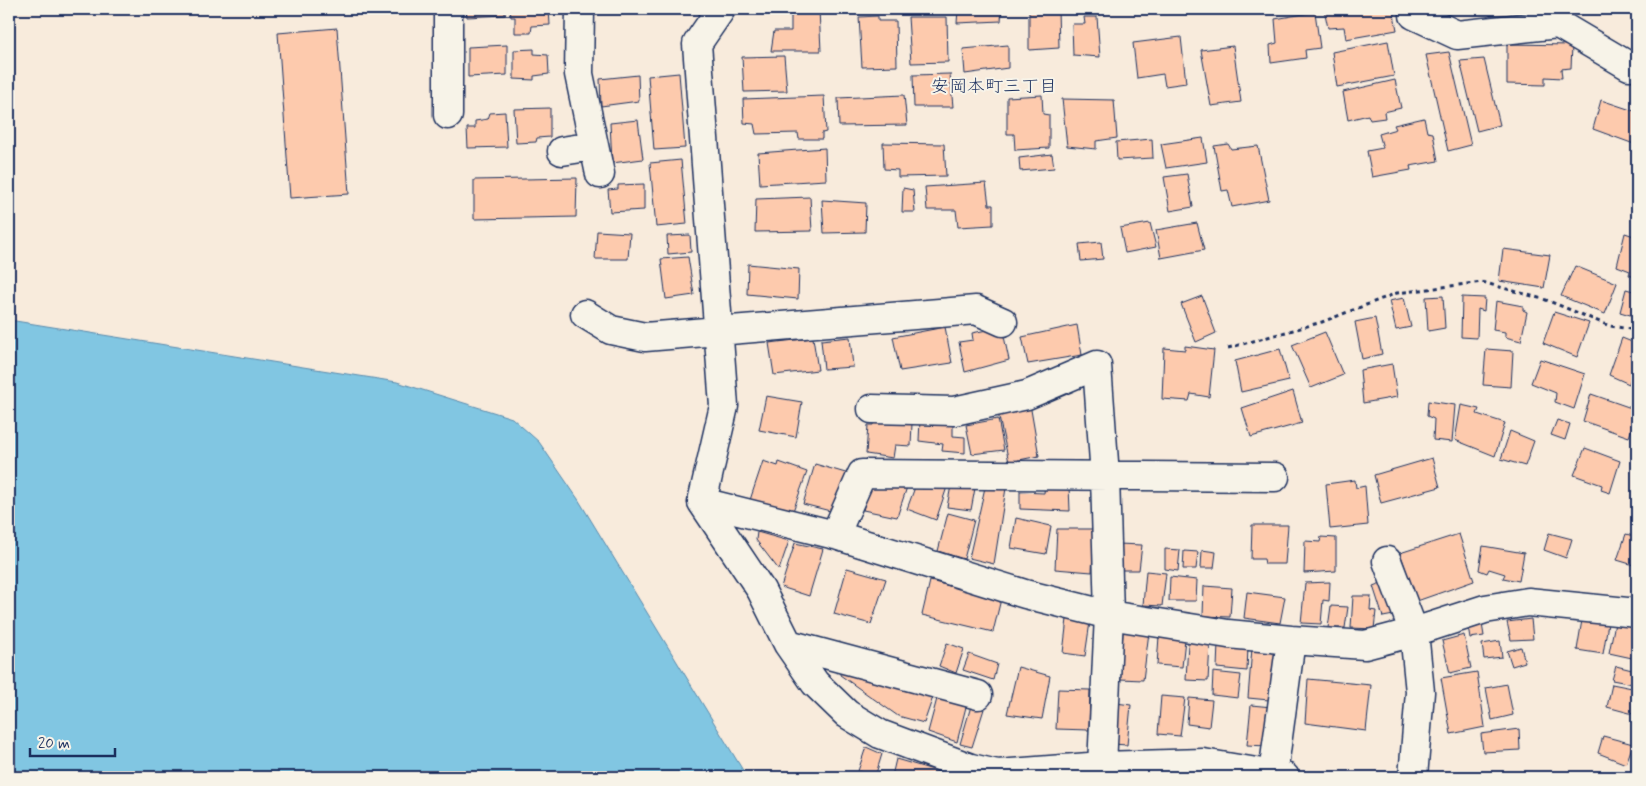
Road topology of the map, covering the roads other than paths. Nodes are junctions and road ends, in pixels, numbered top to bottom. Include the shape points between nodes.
1 (448, 9) edge
2 (580, 9) edge
3 (721, 9) edge
4 (1414, 9) edge
5 (1637, 65) edge
6 (448, 115) dead end
7 (594, 146) junction
8 (562, 151) dead end
9 (600, 174) dead end
10 (585, 314) dead end
11 (1003, 322) dead end
12 (719, 332) junction
13 (872, 409) dead end
14 (1105, 476) junction
15 (1275, 477) dead end
16 (702, 502) junction
17 (835, 535) junction
18 (1387, 561) dead end
19 (1637, 612) edge
20 (1109, 615) junction
21 (1414, 632) junction
22 (1291, 640) junction
23 (788, 644) junction
24 (978, 695) dead end
25 (1102, 766) junction
26 (969, 773) edge
27 (1279, 776) edge
28 (1413, 777) edge

1 - 6 street
2 - 7 street via 579,74
3 - 12 street via 697,44
4 - 5 street via 1414,15 1457,35 1558,24 1629,66
7 - 8 street
7 - 9 street
10 - 12 street via 611,330 645,337
11 - 12 street via 976,310
12 - 16 street via 724,406
13 - 14 street via 954,411 1027,395 1098,366
14 - 15 street
14 - 17 street via 862,474
14 - 20 street
16 - 17 street
16 - 23 street via 761,590
17 - 20 street via 1025,594
18 - 21 street
19 - 21 street via 1528,602 1485,609
20 - 22 street via 1228,634
20 - 25 street
21 - 22 street via 1366,645
21 - 28 street via 1420,692
22 - 27 street
23 - 24 street
23 - 26 street via 815,684 847,714 880,734
25 - 26 street
25 - 27 street via 1203,763

